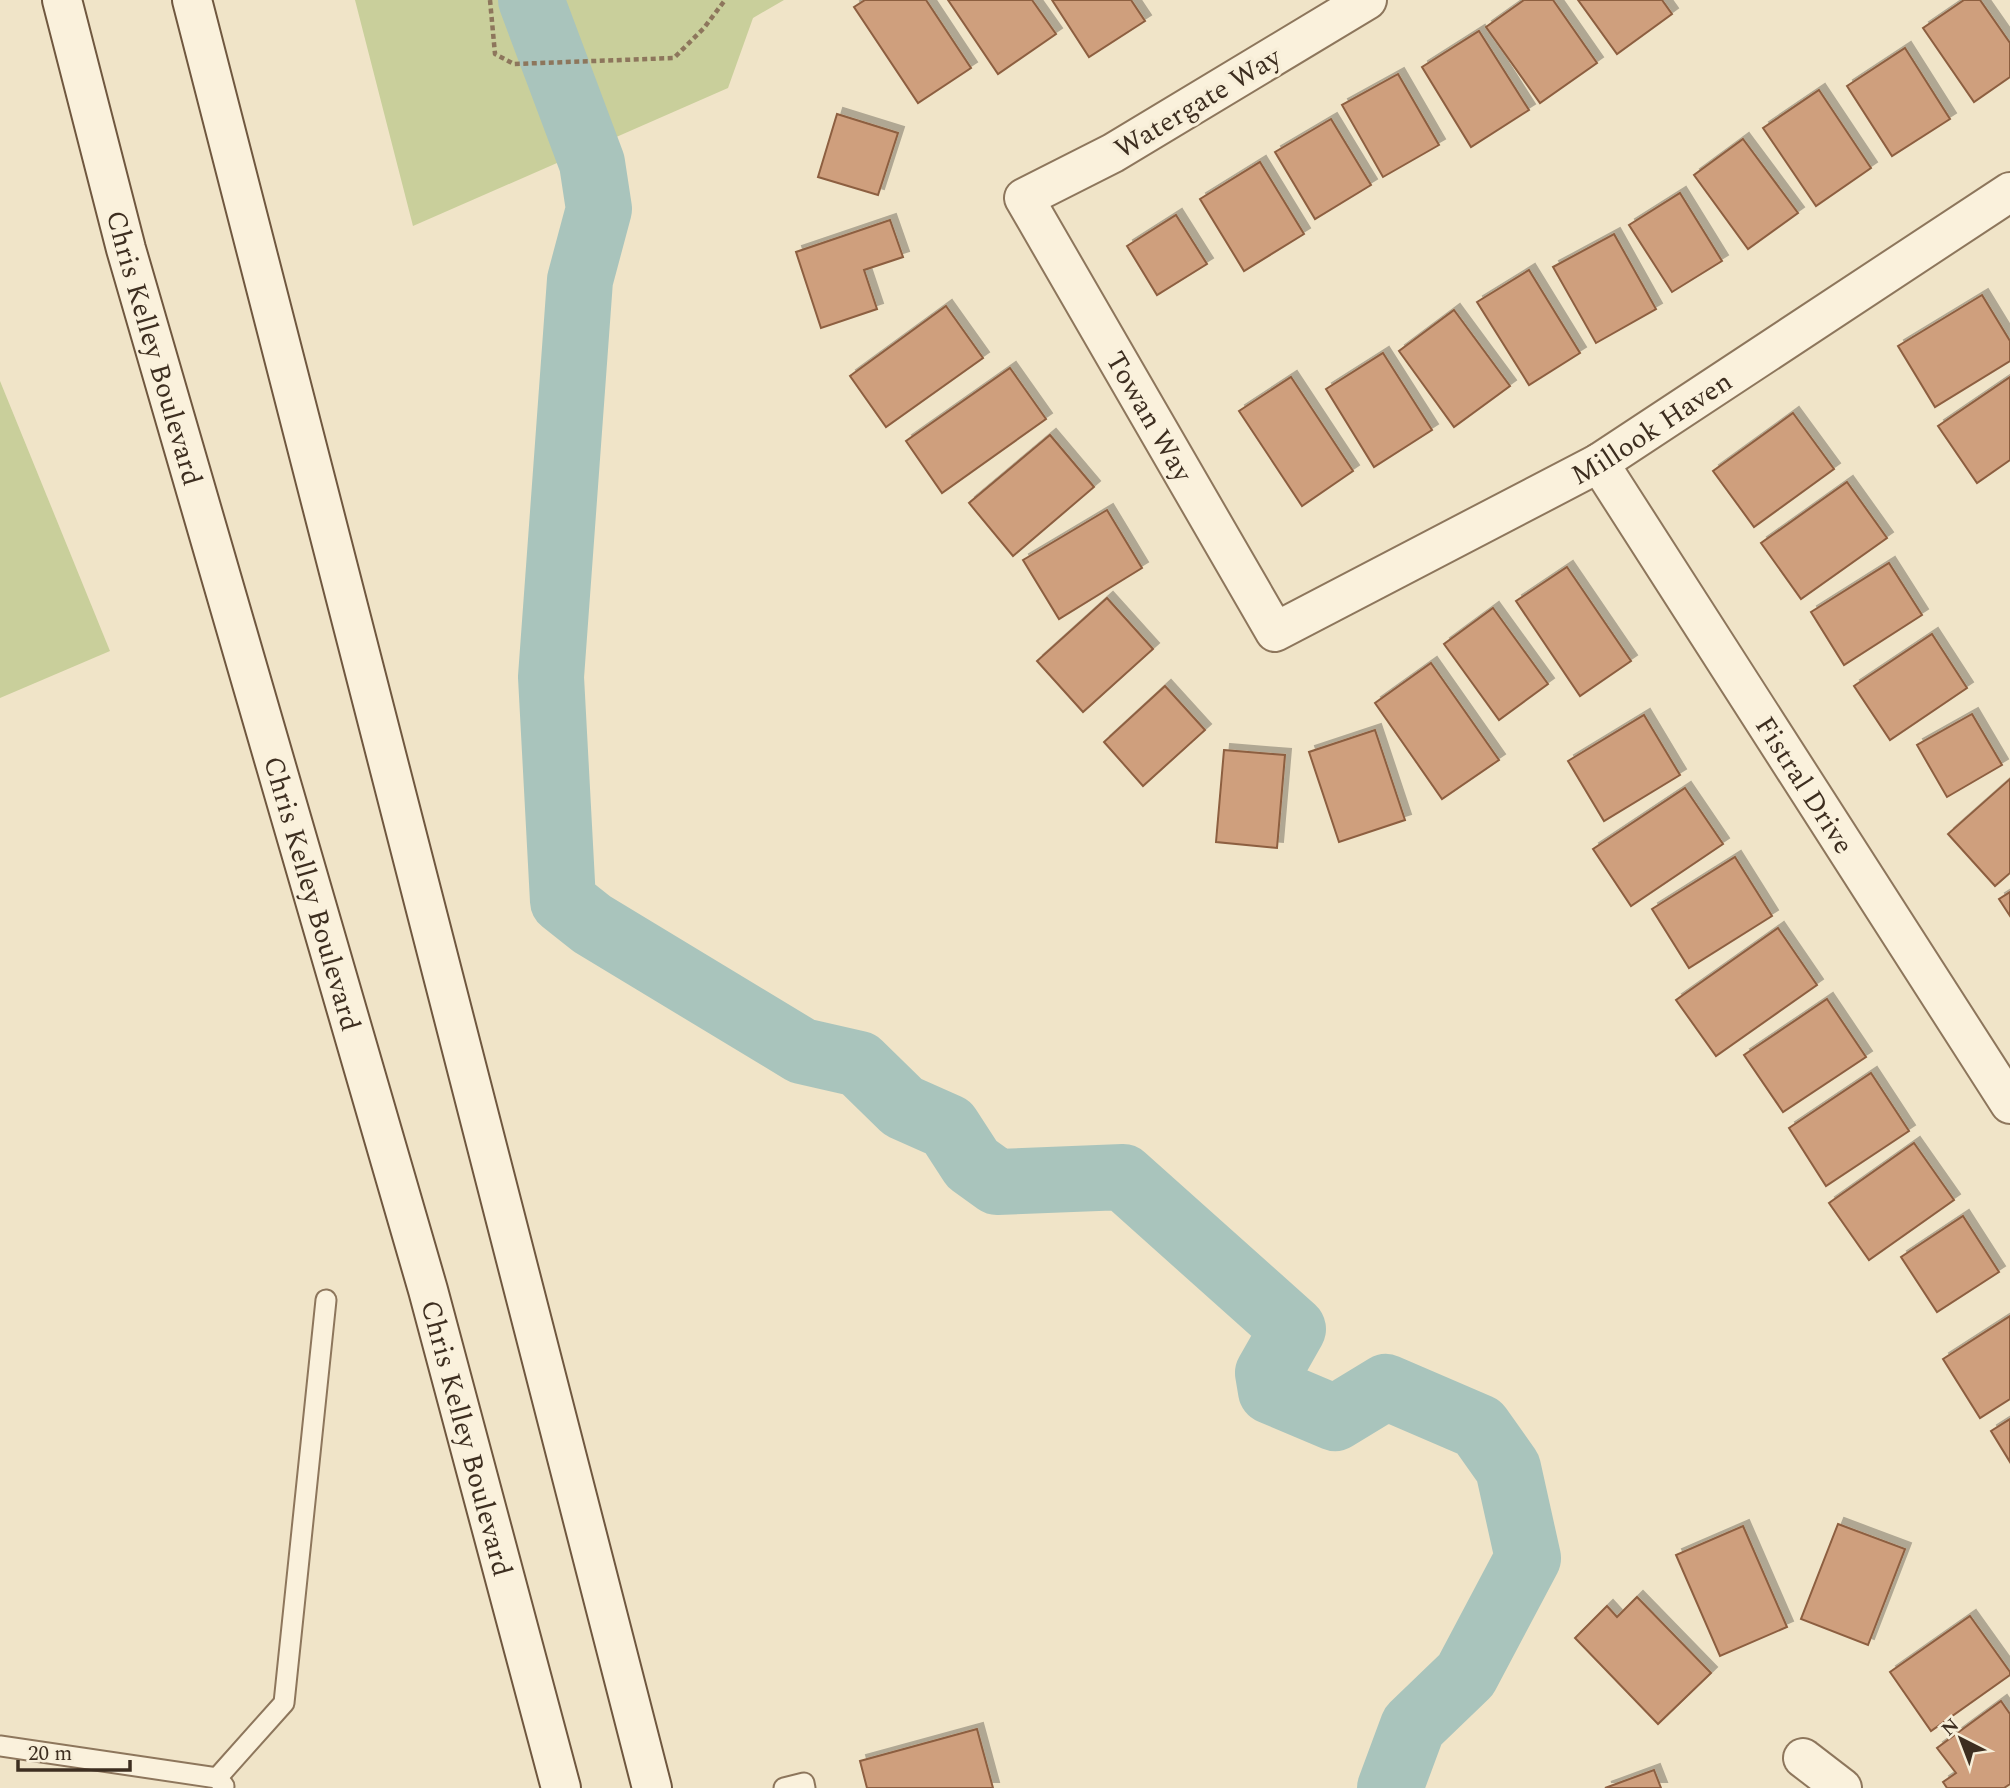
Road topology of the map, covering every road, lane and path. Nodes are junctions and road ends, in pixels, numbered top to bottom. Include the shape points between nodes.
1 (62, 0) edge
2 (192, 0) edge
3 (490, 0) edge
4 (726, 0) edge
5 (1367, 0) edge
6 (2010, 192) edge
7 (1024, 198) joint
8 (1600, 463) junction
9 (1275, 632) joint
10 (2010, 1104) edge
11 (326, 1300) dead end
12 (0, 1746) edge
13 (1803, 1758) dead end
14 (221, 1783) edge
15 (561, 1788) edge
16 (652, 1788) edge
17 (784, 1788) edge
18 (805, 1788) edge
19 (1842, 1788) edge

1 - 15 main road, Chris Kelley Boulevard via 127,249 428,1290
2 - 16 main road
3 - 4 path via 495,54 514,64 674,58
5 - 7 main road, Watergate Way via 1113,153
6 - 8 main road, Millook Haven
7 - 9 main road, Towan Way
8 - 9 main road, Millook Haven
8 - 10 main road, Fistral Drive
11 - 14 lane via 284,1703
12 - 14 lane
13 - 19 main road
17 - 18 lane via 804,1783

